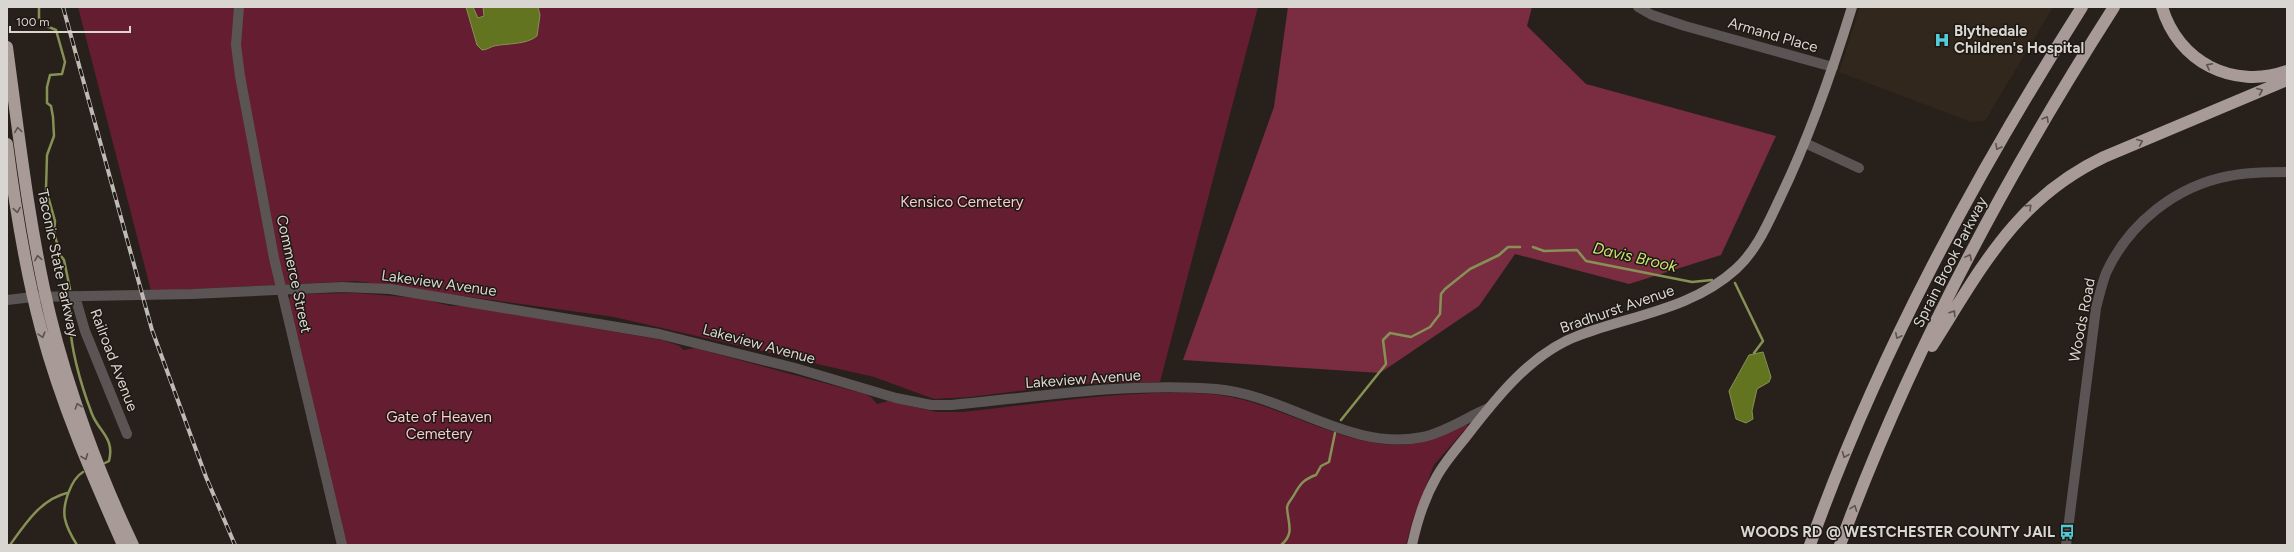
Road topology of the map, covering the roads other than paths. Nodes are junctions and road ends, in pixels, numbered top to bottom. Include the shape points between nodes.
1 (239, 7) edge
2 (1638, 7) edge
3 (1852, 7) edge
4 (2073, 7) edge
5 (2082, 7) edge
6 (2114, 7) edge
7 (2162, 7) edge
8 (7, 47) edge
9 (1833, 67) junction
10 (2287, 71) edge
11 (2287, 80) edge
12 (2017, 113) junction
13 (1805, 143) junction
14 (7, 144) edge
15 (1859, 168) dead end
16 (2287, 172) edge
17 (280, 289) junction
18 (75, 296) junction
19 (33, 297) junction
20 (46, 297) junction
21 (7, 300) edge
22 (1902, 393) junction
23 (1489, 408) junction
24 (127, 434) dead end
25 (124, 545) edge
26 (133, 545) edge
27 (342, 545) edge
28 (1412, 545) edge
29 (1810, 545) edge
30 (1840, 545) edge
31 (2066, 545) edge

1 - 17 street, Commerce Street via 236,45 240,76
2 - 9 street, Armand Place via 1652,15 1685,26
3 - 9 main road, Bradhurst Avenue
4 - 12 highway
5 - 12 highway, Sprain Brook Parkway
22 -> 6 highway, Sprain Brook Parkway via 2006,189
10 -> 7 highway via 2253,78 2229,75 2210,67 2192,56 2178,41
20 -> 8 highway, Taconic State Parkway via 30,209
9 - 13 main road, Bradhurst Avenue
22 -> 11 highway via 1998,244 2025,211 2048,191 2082,168 2104,157
12 -> 29 highway, Sprain Brook Parkway via 1950,234 1896,341 1850,443
13 - 15 street
13 - 23 main road, Bradhurst Avenue via 1765,230 1753,250 1715,287 1692,299 1578,335 1560,344 1537,359
14 -> 19 highway, Taconic State Parkway
16 - 31 street, Woods Road via 2230,176 2195,186 2160,206 2139,224 2121,247 2106,273 2096,308
17 - 18 street, Lakeview Avenue
17 - 23 street, Lakeview Avenue via 390,289 659,334 795,368 896,398 931,405 951,406 1099,391 1218,390 1265,401 1363,436 1390,441 1436,433
17 - 27 street, Commerce Street
18 - 20 street, Lakeview Avenue
18 - 24 street, Railroad Avenue via 85,331
19 - 20 street, Lakeview Avenue
19 - 21 street, Lakeview Avenue
19 -> 25 highway, Taconic State Parkway via 61,393
26 -> 20 highway, Taconic State Parkway via 87,433
30 -> 22 highway, Sprain Brook Parkway
23 - 28 main road, Bradhurst Avenue via 1438,475 1424,501

